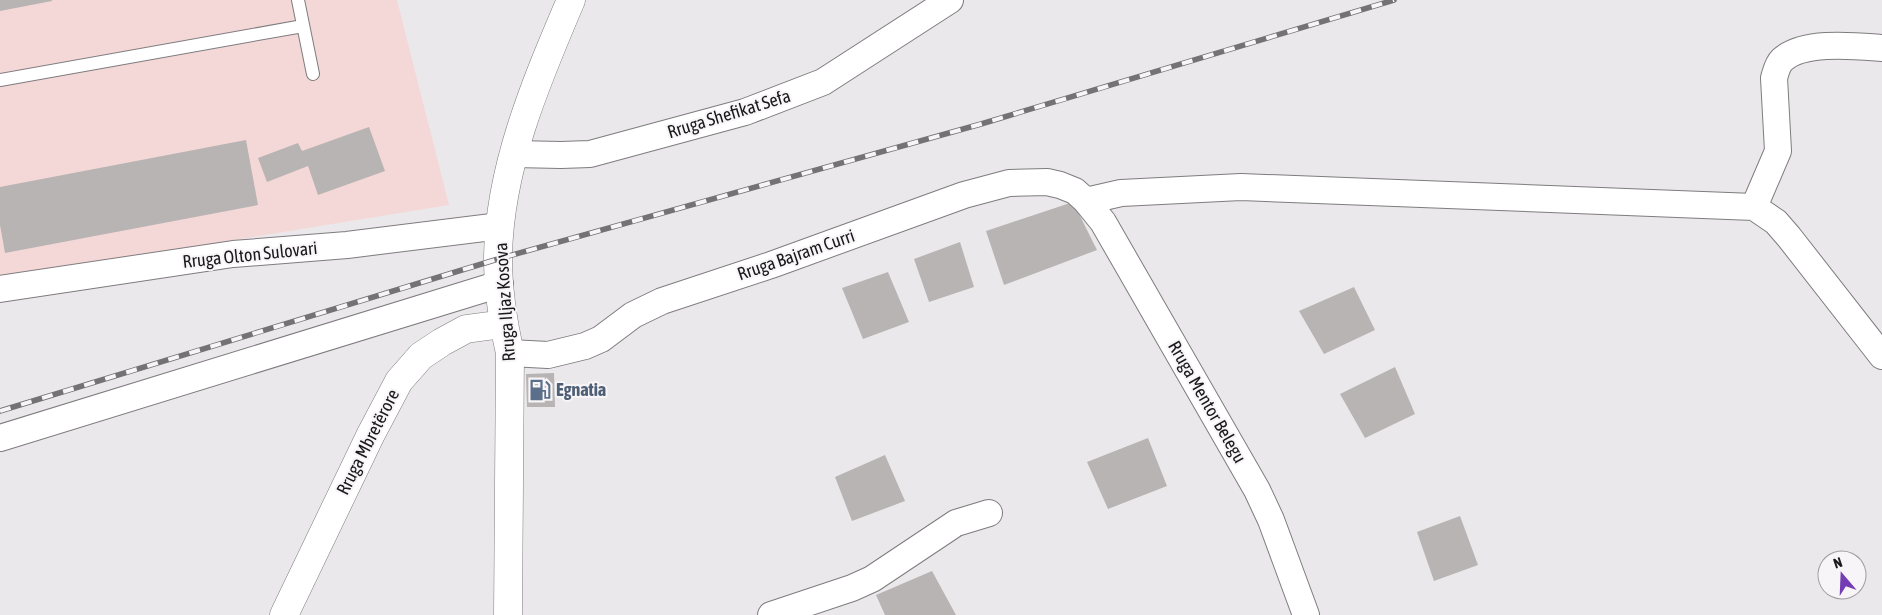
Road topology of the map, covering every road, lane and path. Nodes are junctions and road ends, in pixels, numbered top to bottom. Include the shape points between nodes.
1 (298, 0) edge
2 (571, 0) edge
3 (950, 0) edge
4 (303, 26) junction
5 (1882, 48) edge
6 (313, 74) dead end
7 (0, 80) edge
8 (514, 154) junction
9 (1086, 201) junction
10 (1754, 207) junction
11 (500, 226) junction
12 (500, 284) junction
13 (0, 289) edge
14 (504, 324) junction
15 (510, 353) junction
16 (1882, 356) edge
17 (0, 438) edge
18 (989, 513) dead end
19 (284, 615) edge
20 (508, 615) edge
21 (771, 615) edge
22 (1306, 615) edge

1 - 4 lane
2 - 8 street, Rruga Iljaz Kosova via 537,79
3 - 8 street, Rruga Shefikat Sefa via 823,82 745,112 590,154
4 - 6 lane
4 - 7 lane
5 - 10 street via 1832,45 1801,51 1782,60 1774,78 1778,151
8 - 11 street, Rruga Iljaz Kosova
9 - 10 street via 1121,192 1241,187
9 - 15 street, Rruga Bajram Curri via 1075,191 1047,182 1009,184 964,195 662,301 585,346 548,355
9 - 22 street, Rruga Mentor Belegu via 1103,222 1243,462 1271,520
10 - 16 street via 1776,222 1789,237
11 - 12 street, Rruga Iljaz Kosova
11 - 13 street, Rruga Olton Sulovari via 347,246 233,254
12 - 14 street, Rruga Iljaz Kosova
12 - 17 street
14 - 15 street, Rruga Iljaz Kosova
14 - 19 street, Rruga Mbretërore via 466,329 442,342 421,356 399,382
15 - 20 street, Rruga Iljaz Kosova
18 - 21 street via 956,523 872,579

